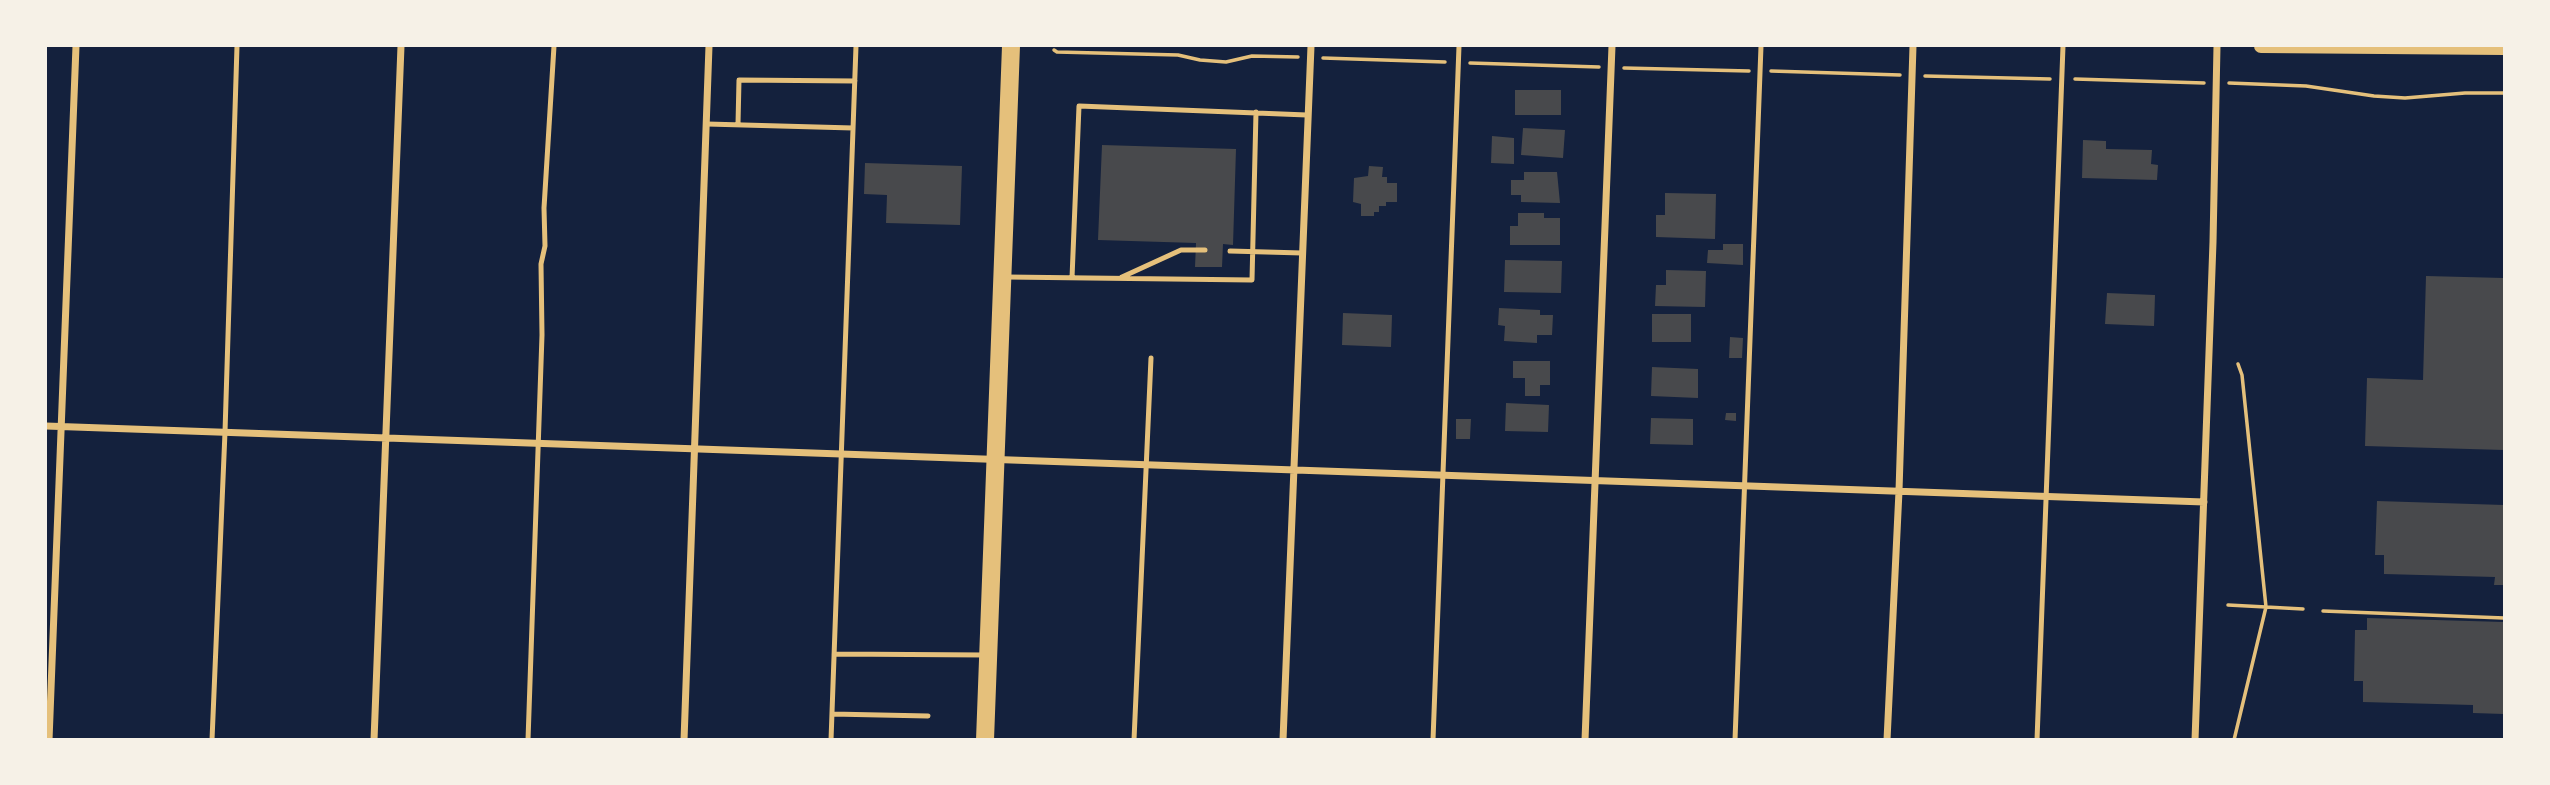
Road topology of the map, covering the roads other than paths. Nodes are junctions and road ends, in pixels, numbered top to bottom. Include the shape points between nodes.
1 (76, 46) edge
2 (237, 46) edge
3 (401, 46) edge
4 (554, 46) edge
5 (709, 46) edge
6 (856, 46) edge
7 (1011, 46) edge
8 (1311, 46) edge
9 (1459, 46) edge
10 (1612, 46) edge
11 (1761, 46) edge
12 (1913, 46) edge
13 (2063, 46) edge
14 (2217, 46) edge
15 (2261, 46) edge
16 (2384, 46) edge
17 (2504, 48) edge
18 (855, 81) junction
19 (1256, 113) junction
20 (1307, 115) junction
21 (707, 124) junction
22 (738, 124) junction
23 (853, 128) junction
24 (1205, 250) dead end
25 (1230, 251) dead end
26 (1253, 251) junction
27 (1302, 253) junction
28 (1002, 277) junction
29 (1072, 278) junction
30 (1119, 278) junction
31 (1151, 358) dead end
32 (46, 426) edge
33 (62, 426) junction
34 (225, 432) junction
35 (386, 438) junction
36 (538, 443) junction
37 (695, 448) junction
38 (842, 453) junction
39 (996, 458) junction
40 (1146, 463) junction
41 (1295, 469) junction
42 (1443, 474) junction
43 (1595, 480) junction
44 (1745, 485) junction
45 (1899, 491) junction
46 (2046, 496) junction
47 (2204, 502) junction
48 (834, 654) junction
49 (988, 655) junction
50 (832, 714) junction
51 (928, 716) dead end
52 (49, 740) edge
53 (212, 740) edge
54 (374, 740) edge
55 (528, 740) edge
56 (684, 740) edge
57 (831, 740) edge
58 (985, 740) edge
59 (1134, 740) edge
60 (1283, 740) edge
61 (1433, 740) edge
62 (1585, 740) edge
63 (1735, 740) edge
64 (1887, 740) edge
65 (2037, 740) edge
66 (2195, 740) edge

1 - 33 street
2 - 34 lane
3 - 35 street
4 - 36 lane via 541,264
5 - 21 street
6 - 18 lane
7 - 28 main road
8 - 20 street
9 - 42 lane
10 - 43 street
11 - 44 lane
12 - 45 street
13 - 46 lane
14 - 47 street
15 - 16 main road
16 - 17 main road
18 - 22 lane via 739,80
18 - 23 lane
19 - 20 lane
19 - 26 lane
19 - 29 lane via 1079,106
20 - 27 street
21 - 22 lane
21 - 37 street
22 - 23 lane
23 - 38 lane
24 - 30 lane via 1181,250
25 - 26 lane
26 - 27 lane
26 - 30 lane via 1252,280
27 - 41 street
28 - 29 lane
28 - 39 main road
29 - 30 lane
31 - 40 lane
32 - 33 street
33 - 34 street
33 - 52 street
34 - 35 street
34 - 53 lane
35 - 36 street
35 - 54 street
36 - 37 street
36 - 55 lane
37 - 38 street
37 - 56 street
38 - 39 street
38 - 48 lane
39 - 40 street
39 - 49 main road
40 - 41 street
40 - 59 lane
41 - 42 street
41 - 60 street
42 - 43 street
42 - 61 lane
43 - 44 street
43 - 62 street
44 - 45 street
44 - 63 lane
45 - 46 street
45 - 64 street
46 - 47 street
46 - 65 lane
47 - 66 street
48 - 49 lane
48 - 50 lane
49 - 58 main road
50 - 51 lane
50 - 57 lane

